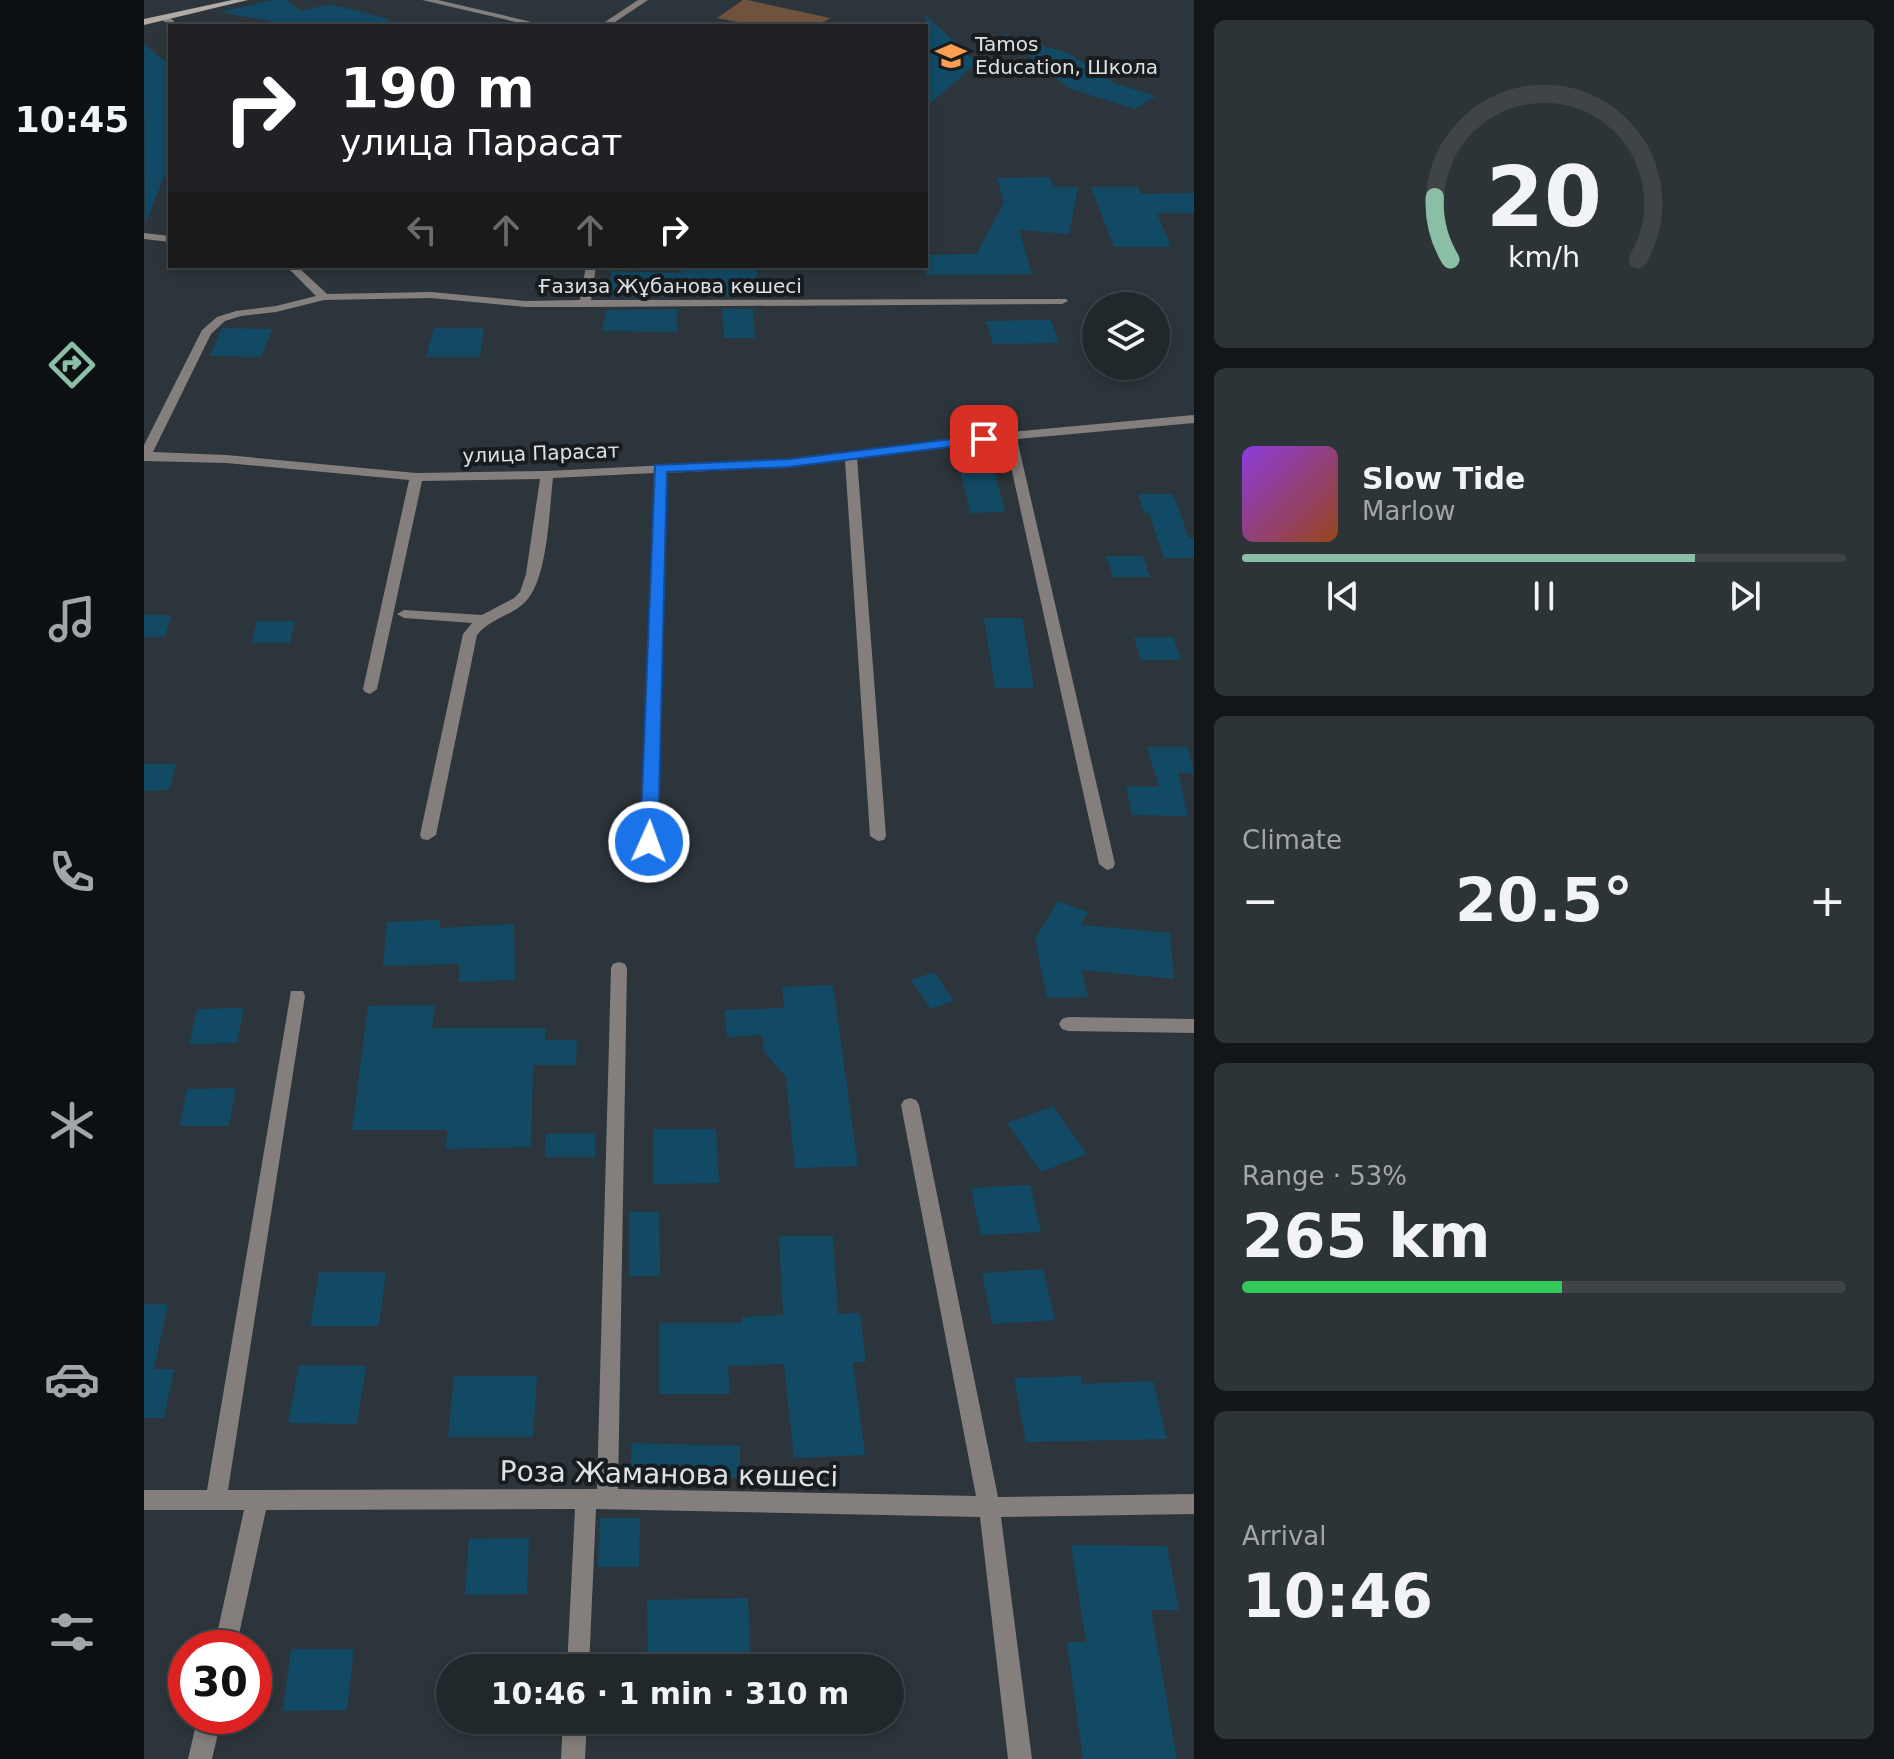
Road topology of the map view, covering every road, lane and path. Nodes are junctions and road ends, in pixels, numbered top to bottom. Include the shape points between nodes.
1 (244, 0) edge
2 (426, 0) edge
3 (644, 0) edge
4 (164, 17) junction
5 (144, 22) edge
6 (173, 24) edge
7 (536, 24) edge
8 (606, 24) edge
9 (144, 236) edge
10 (168, 239) edge
11 (293, 268) edge
12 (591, 268) edge
13 (324, 297) junction
14 (1062, 301) dead end
15 (585, 304) junction
16 (1194, 419) edge
17 (1010, 436) junction
18 (851, 455) junction
19 (144, 456) edge
20 (660, 468) junction
21 (547, 475) junction
22 (416, 477) junction
23 (404, 614) dead end
24 (480, 619) junction
25 (370, 689) dead end
26 (428, 835) dead end
27 (878, 836) dead end
28 (649, 842) dead end
29 (1107, 864) dead end
30 (619, 968) dead end
31 (297, 996) dead end
32 (1068, 1024) dead end
33 (1194, 1026) edge
34 (910, 1105) dead end
35 (596, 1499) junction
36 (144, 1500) edge
37 (216, 1500) junction
38 (257, 1501) junction
39 (1194, 1504) edge
40 (989, 1507) junction
41 (229, 1630) edge
42 (579, 1654) edge
43 (206, 1734) edge
44 (574, 1734) edge
45 (200, 1759) edge
46 (573, 1759) edge
47 (1020, 1759) edge

1 - 4 street
2 - 7 street
3 - 8 street
4 - 5 street
4 - 6 street
9 - 10 street
11 - 13 street
12 - 15 street
13 - 15 street, Ғазиза Жұбанова көшесі via 431,295
13 - 19 street, Ғазиза Жұбанова көшесі via 221,319 206,332
14 - 15 street, Ғазиза Жұбанова көшесі
16 - 17 street, улица Парасат
17 - 18 street, улица Парасат
17 - 29 street
18 - 20 street, улица Парасат
18 - 27 street
19 - 22 street, улица Парасат
20 - 21 street, улица Парасат
20 - 28 street
21 - 22 street, улица Парасат
21 - 24 street via 528,592 512,607
22 - 25 street
23 - 24 street
24 - 26 street via 470,634
30 - 35 street
31 - 37 street
32 - 33 street
34 - 40 street
35 - 38 street, Роза Жаманова көшесі
35 - 40 street, Роза Жаманова көшесі
35 - 42 street
36 - 37 street, Роза Жаманова көшесі
37 - 38 street, Роза Жаманова көшесі
38 - 41 street
39 - 40 street, Роза Жаманова көшесі
40 - 47 street
43 - 45 street
44 - 46 street

